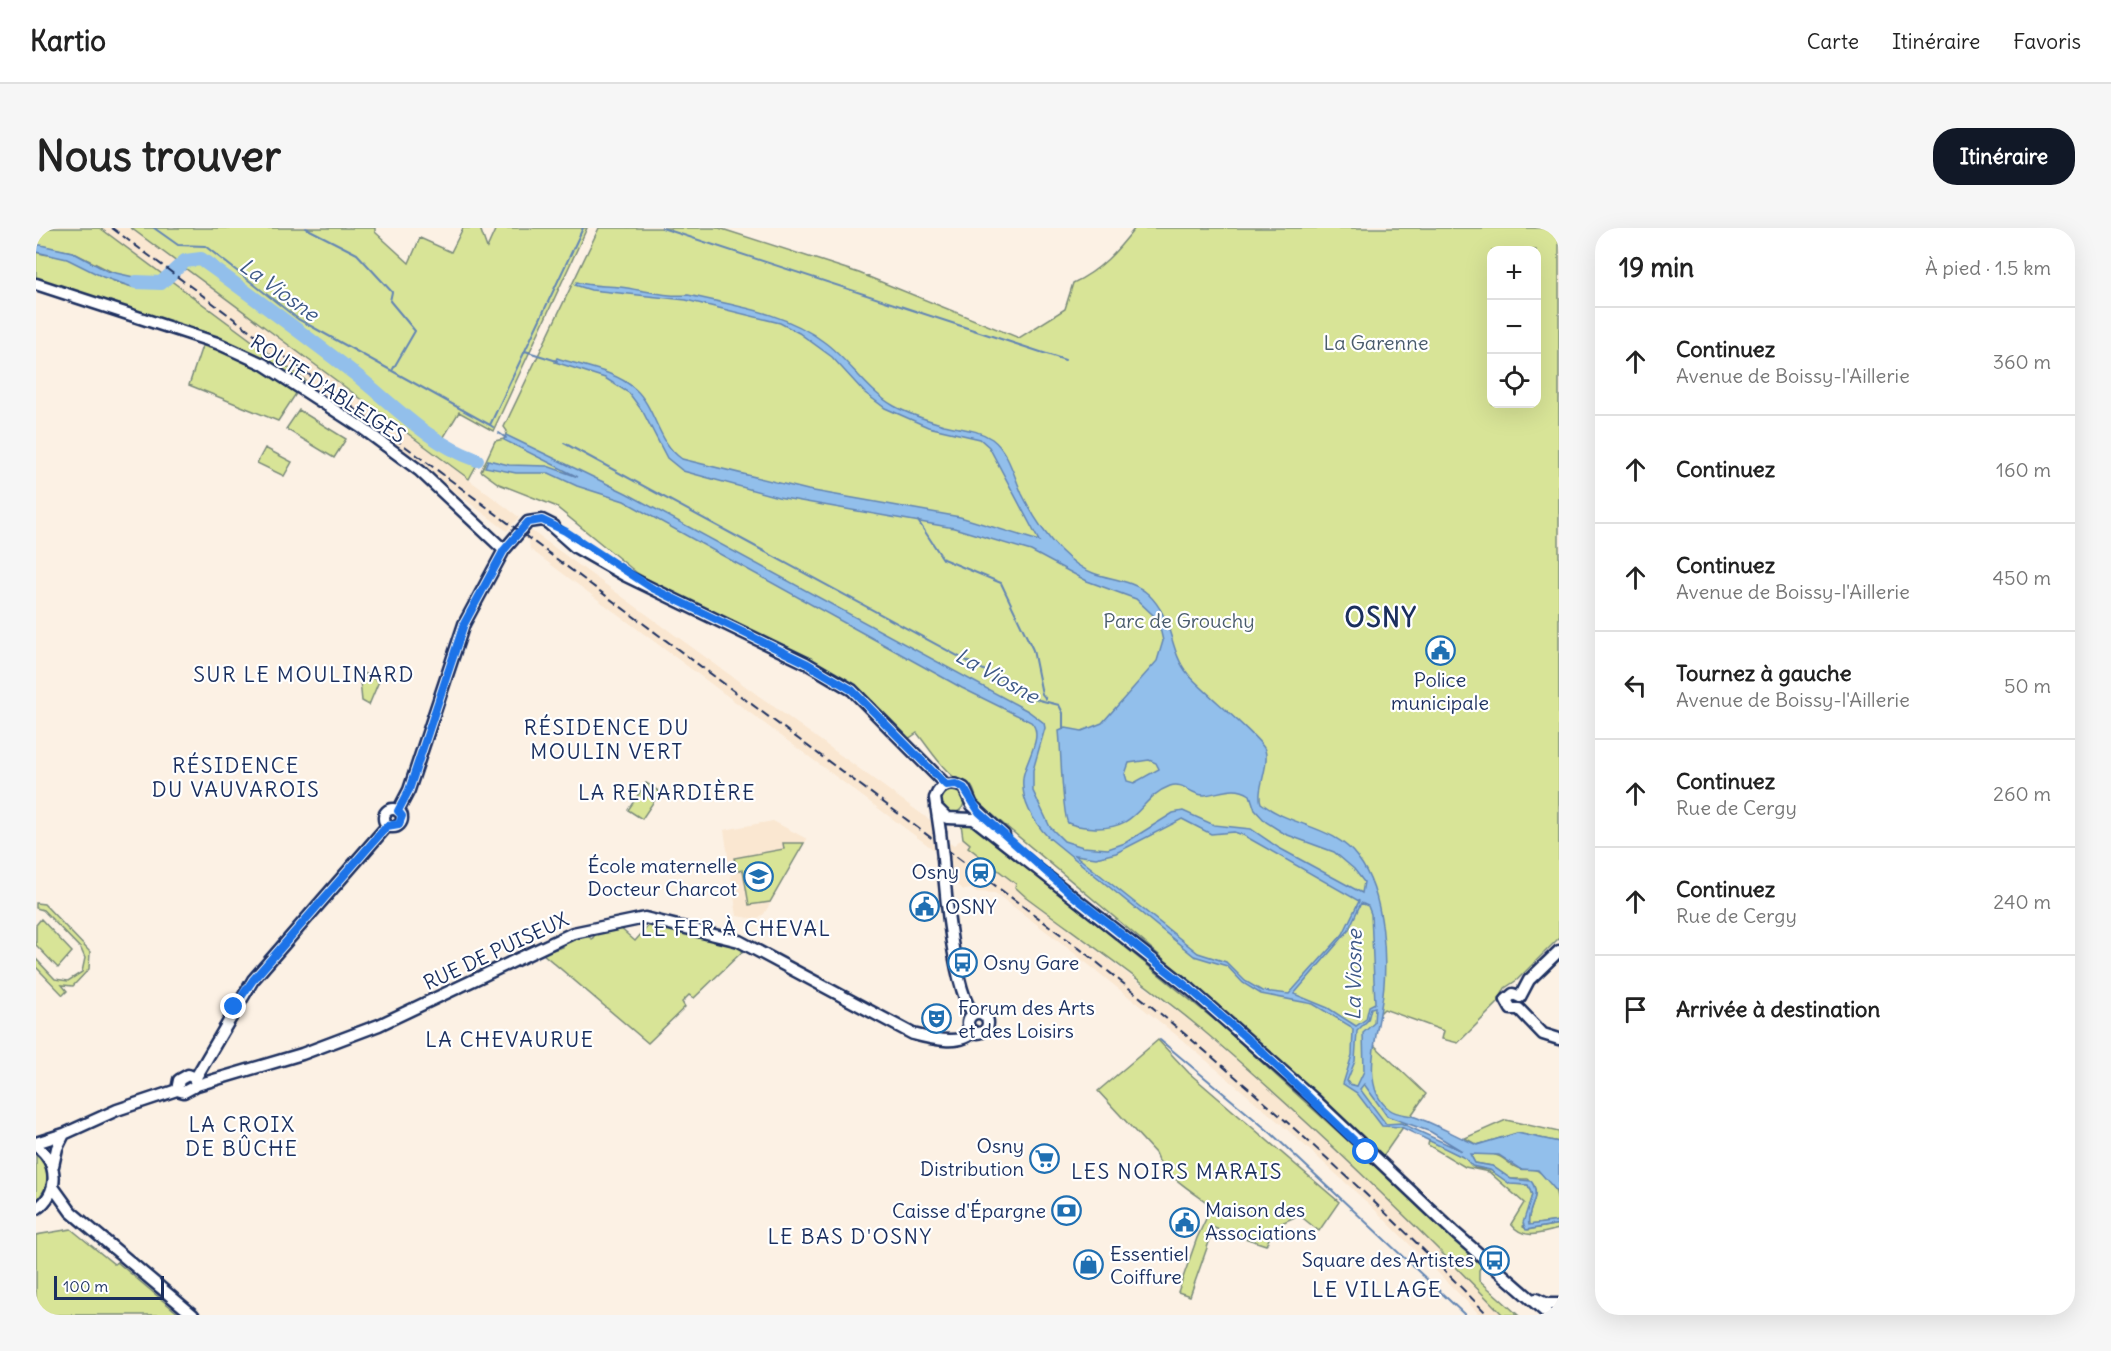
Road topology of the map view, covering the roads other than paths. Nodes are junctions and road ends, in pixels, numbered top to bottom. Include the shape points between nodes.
1 (36, 284) edge
2 (504, 550) junction
3 (946, 785) junction
4 (970, 801) junction
5 (936, 807) junction
6 (960, 816) junction
7 (947, 818) junction
8 (940, 832) junction
9 (1071, 894) junction
10 (1559, 951) edge
11 (974, 1014) junction
12 (973, 1031) junction
13 (1559, 1039) edge
14 (196, 1082) junction
15 (64, 1134) junction
16 (36, 1144) edge
17 (52, 1166) junction
18 (53, 1187) junction
19 (38, 1208) edge
20 (71, 1212) junction
21 (1531, 1297) junction
22 (1559, 1305) edge
23 (193, 1315) edge
24 (1551, 1315) edge

1 - 2 main road, ROUTE D'ABLEIGES via 217,343 263,364 420,471
2 - 3 main road via 528,522 548,523 589,556 806,663 852,690
2 - 14 main road via 464,624 409,790 398,811 386,813 387,826 253,980
3 - 4 main road via 960,786
3 - 5 main road via 936,794
4 - 6 main road
4 - 9 main road
5 - 7 main road
5 - 8 main road
6 - 7 main road
6 - 9 main road via 974,819
7 - 8 main road
8 - 11 main road, bridge via 947,917 965,1000
9 - 21 main road via 1259,1049 1366,1152
10 - 13 main road via 1529,980 1519,1009 1543,1034
11 - 12 main road via 969,1024
11 - 12 main road via 983,1015 988,1023 983,1032
12 - 14 main road, RUE DE PUISEUX via 962,1039 913,1034 739,941 645,918 573,933 379,1025 302,1054
14 - 15 main road via 188,1075 179,1080 177,1090 117,1110
15 - 16 main road
15 - 17 main road
16 - 17 main road
17 - 18 main road
18 - 19 main road
18 - 20 main road
19 - 20 main road
20 - 23 main road
21 - 22 main road
21 - 24 main road
22 - 24 main road

